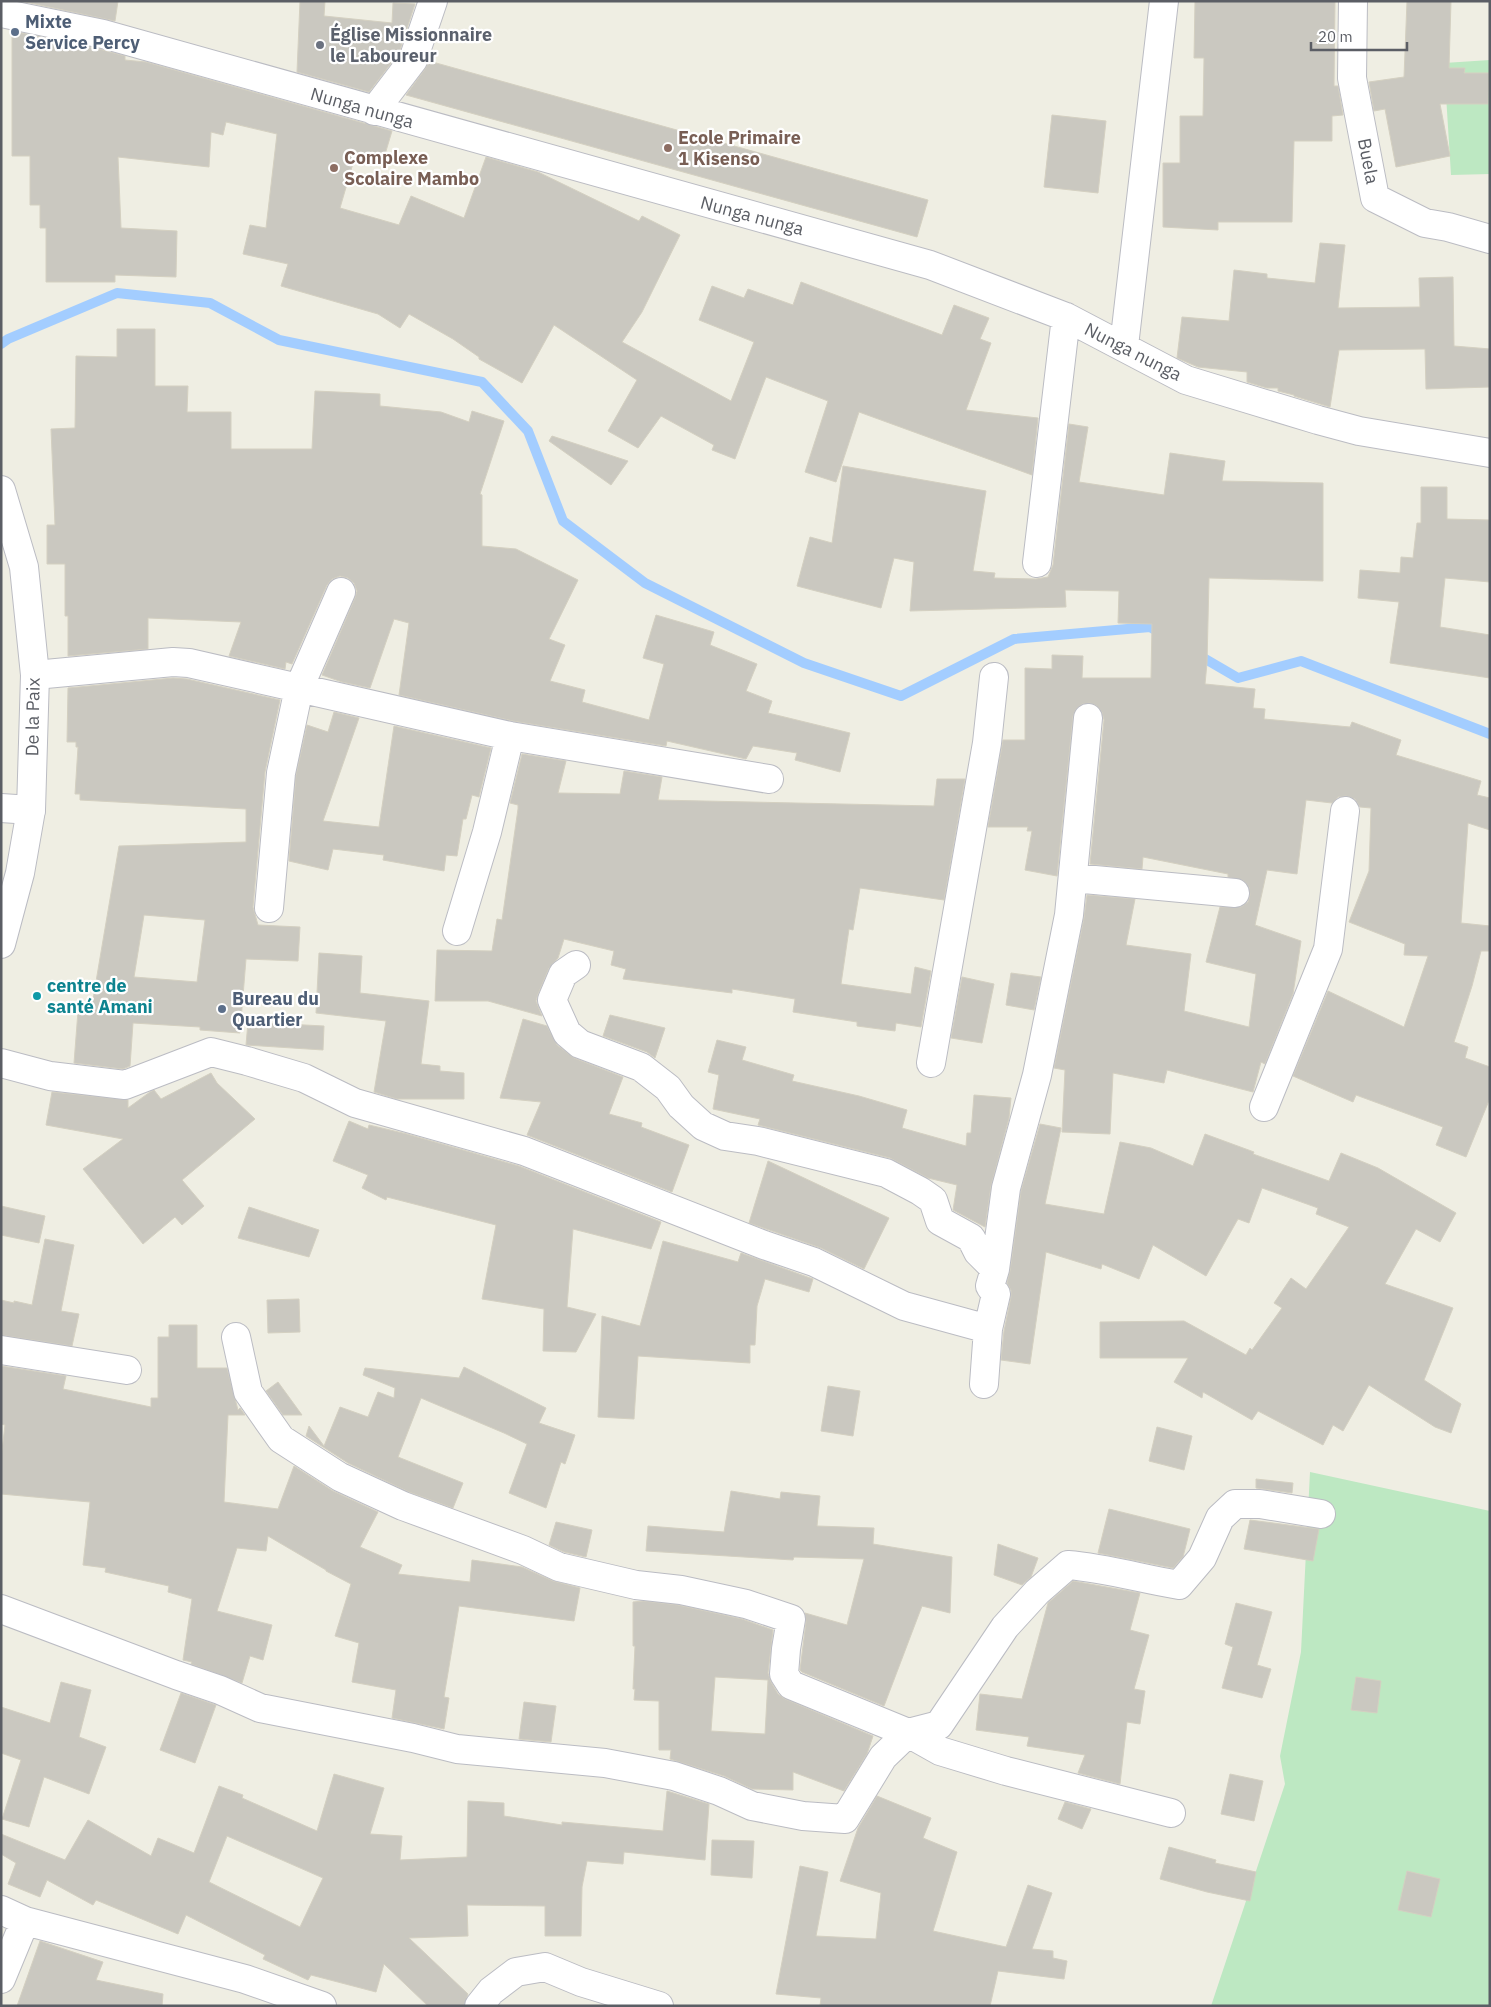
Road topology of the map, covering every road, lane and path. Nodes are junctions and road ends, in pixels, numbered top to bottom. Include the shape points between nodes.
1 (433, 1) edge
2 (1164, 1) edge
3 (1354, 1) edge
4 (1, 13) edge
5 (374, 111) junction
6 (1490, 239) edge
7 (1066, 318) junction
8 (1124, 346) junction
9 (1490, 453) edge
10 (1, 490) edge
11 (1037, 563) dead end
12 (341, 592) dead end
13 (34, 675) junction
14 (994, 677) dead end
15 (299, 688) junction
16 (1088, 718) dead end
17 (510, 736) junction
18 (769, 779) dead end
19 (1, 808) edge
20 (31, 810) junction
21 (1345, 811) dead end
22 (1072, 878) junction
23 (1235, 893) dead end
24 (269, 908) dead end
25 (457, 931) dead end
26 (1, 944) edge
27 (576, 965) dead end
28 (1, 1063) edge
29 (931, 1063) dead end
30 (1264, 1107) dead end
31 (995, 1269) junction
32 (988, 1329) junction
33 (236, 1337) dead end
34 (1, 1350) edge
35 (128, 1370) dead end
36 (984, 1384) dead end
37 (1321, 1514) dead end
38 (1, 1609) edge
39 (908, 1733) junction
40 (1171, 1813) dead end
41 (13, 1915) edge
42 (1, 1979) edge
43 (322, 2006) edge
44 (479, 2006) edge
45 (659, 2006) edge

1 - 5 street via 413,60
2 - 8 street
3 - 6 street, Buela via 1352,78 1375,198 1425,223
4 - 5 street, Nunga nunga via 103,34
5 - 7 street, Nunga nunga via 930,265
7 - 8 street, Nunga nunga
7 - 11 street
8 - 9 street, Nunga nunga via 1186,380 1318,420 1359,431
10 - 13 street, De la Paix via 24,567
12 - 15 street
13 - 15 street via 173,662
13 - 20 street, De la Paix
14 - 29 street via 987,743
15 - 17 street
15 - 24 street via 281,773
16 - 22 street
17 - 18 street
17 - 25 street via 487,832
19 - 20 street
20 - 26 street, De la Paix via 20,873
21 - 30 street via 1328,949
22 - 23 street
22 - 31 street via 1069,914 1037,1075 1005,1194
27 - 31 street via 563,974 552,1000 567,1033 580,1044 641,1067 668,1088 681,1106 703,1126 717,1133 886,1174 920,1191 933,1200 940,1221 970,1238 978,1252
28 - 32 street via 50,1076 125,1085 211,1052 247,1061 304,1078 355,1103 524,1151 814,1262 904,1306
31 - 32 street via 990,1286 996,1294
32 - 36 street
33 - 39 street via 248,1392 281,1439 340,1477 559,1567 636,1585 681,1590 746,1604 791,1619 784,1674 791,1686
34 - 35 street
37 - 39 street via 1260,1504 1235,1504 1220,1518 1202,1558 1179,1585 1098,1567 1068,1565 1037,1592 1005,1627 939,1725
38 - 39 street via 220,1690 260,1708 457,1749 605,1763 674,1776 752,1806 803,1816 845,1819 883,1757
39 - 40 street via 940,1751
41 - 42 street
41 - 43 street via 244,1979
44 - 45 street via 491,1991 516,1972 545,1967 581,1982

